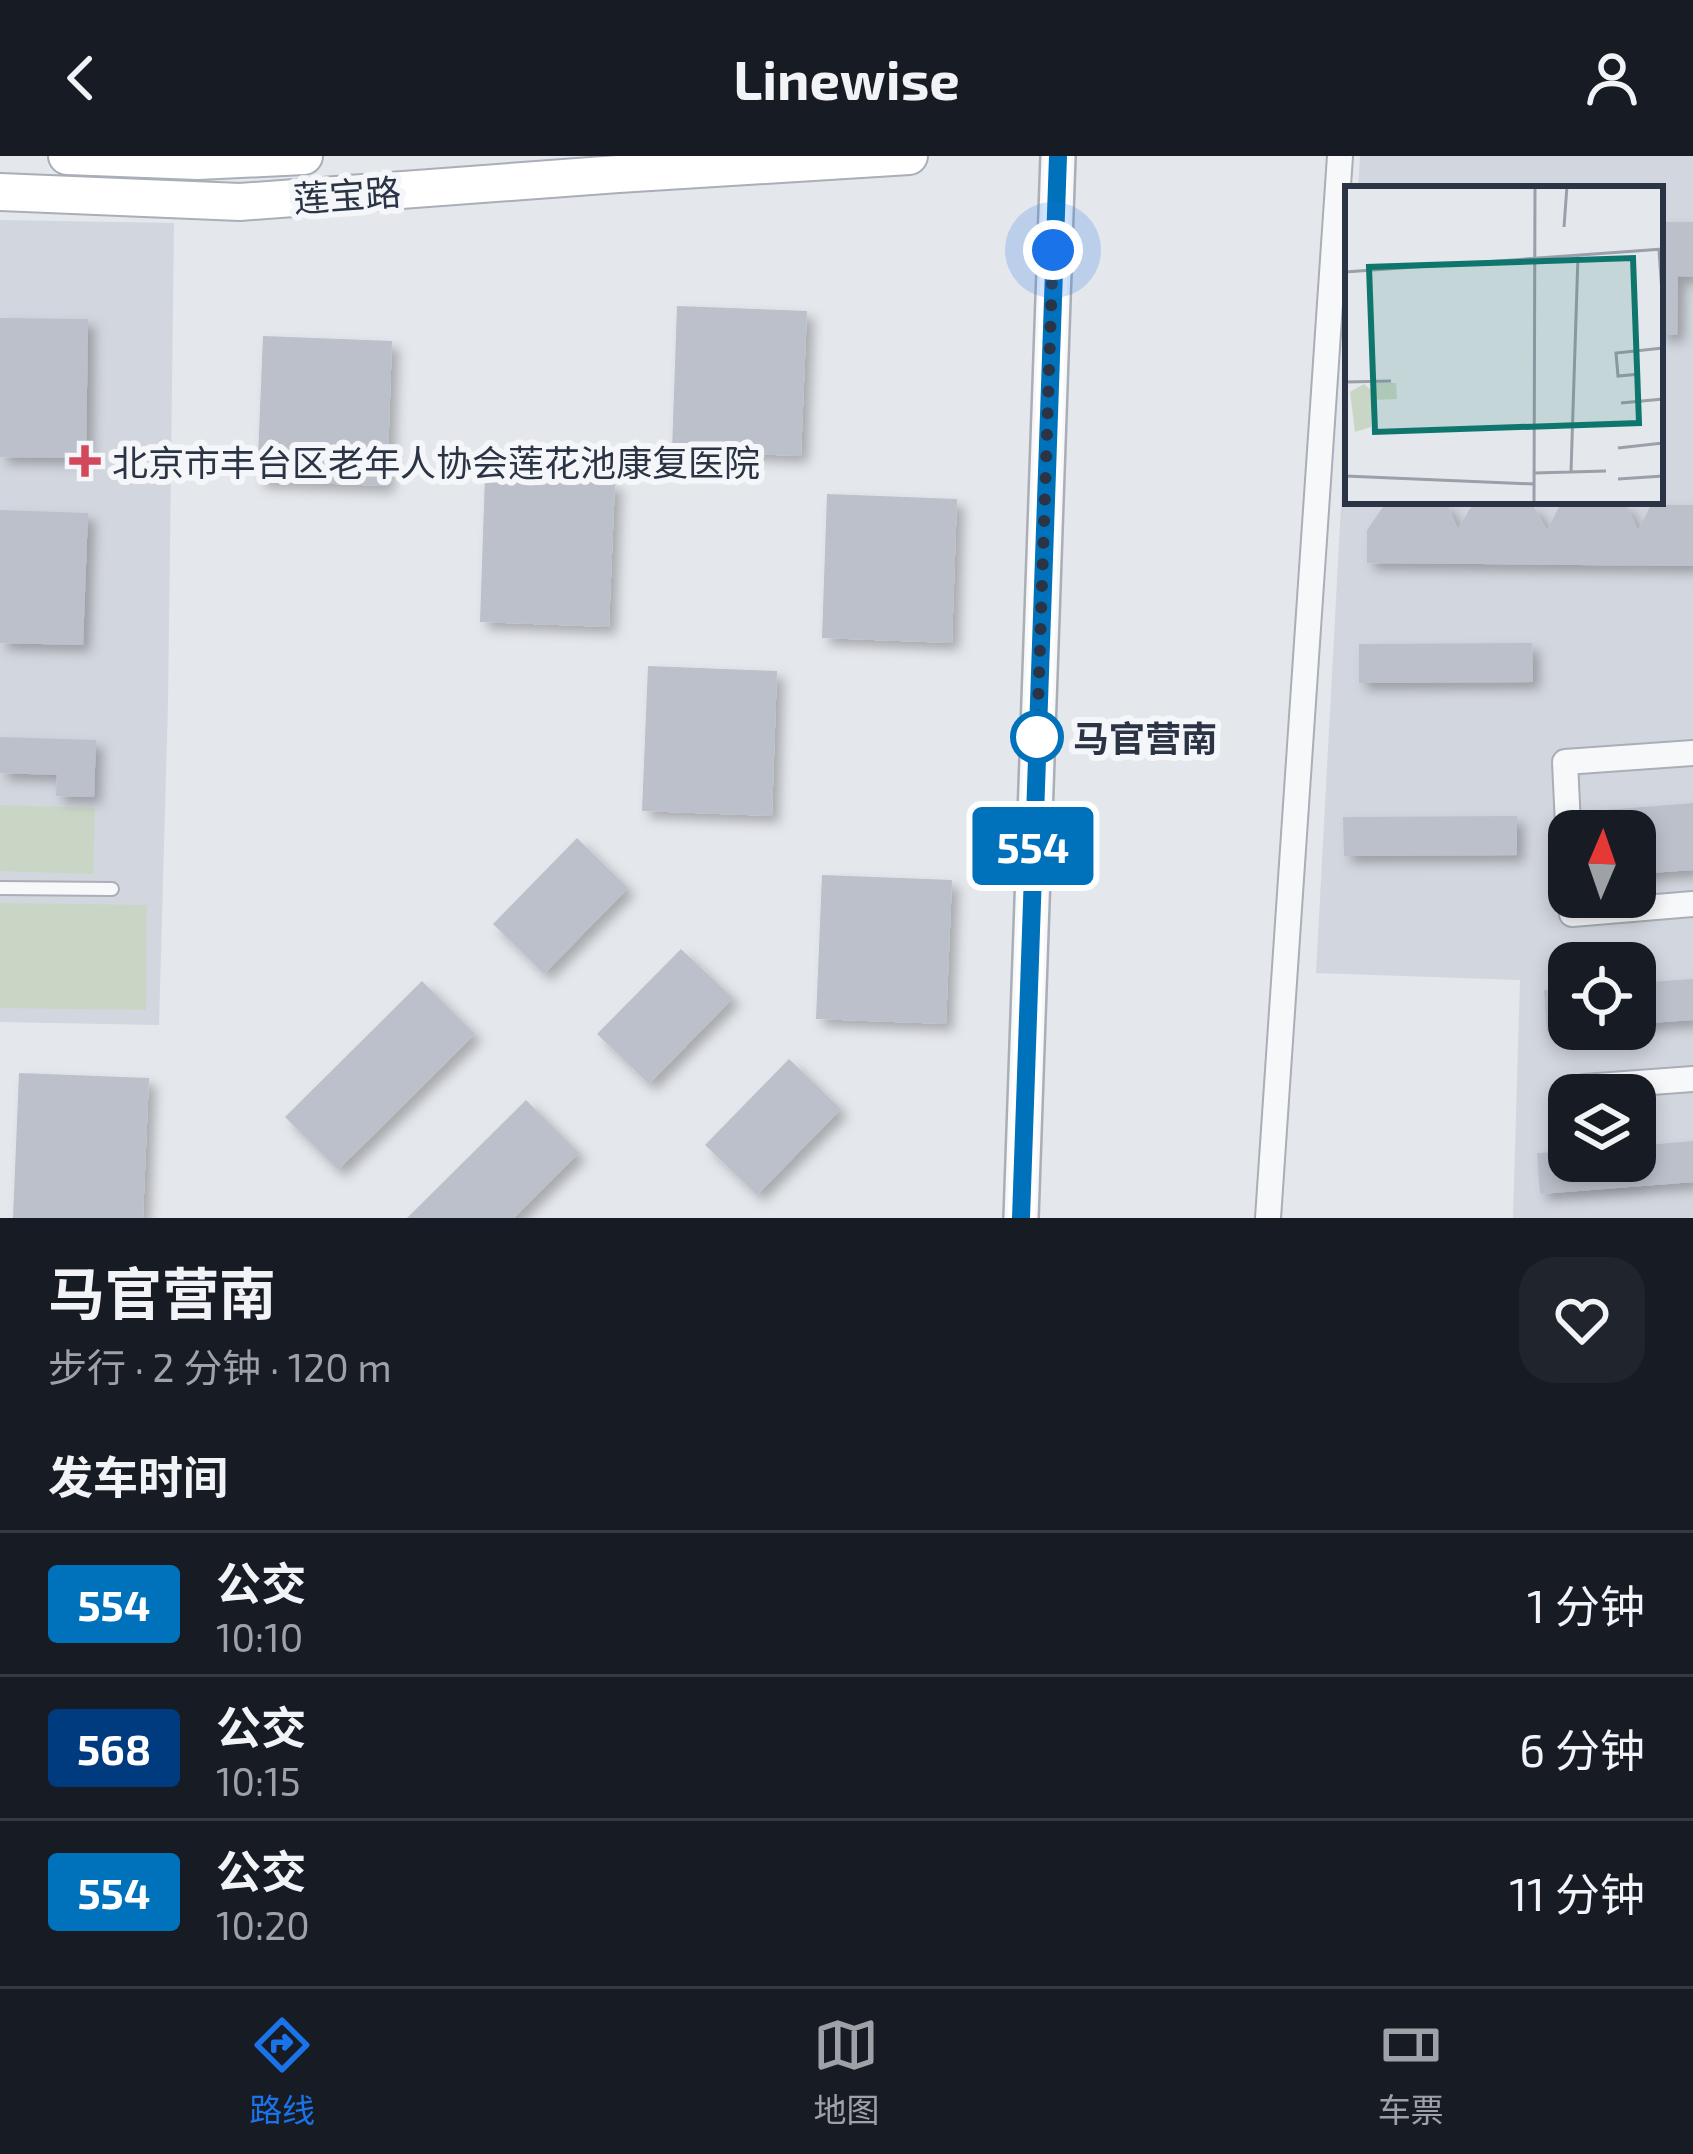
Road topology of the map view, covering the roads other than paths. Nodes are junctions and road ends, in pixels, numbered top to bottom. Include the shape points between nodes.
1 (67, 156) edge
2 (304, 156) edge
3 (909, 156) edge
4 (1058, 156) edge
5 (1340, 156) edge
6 (0, 192) edge
7 (1693, 753) edge
8 (1567, 810) edge
9 (0, 888) edge
10 (112, 889) dead end
11 (1693, 904) edge
12 (1656, 907) edge
13 (1693, 1079) edge
14 (1656, 1082) edge
15 (1021, 1218) edge
16 (1268, 1218) edge

1 - 2 main road, 莲宝路
3 - 6 main road, 莲宝路 via 239,202
4 - 15 street
5 - 16 street
7 - 8 street via 1565,762
9 - 10 lane
11 - 12 street
13 - 14 street

